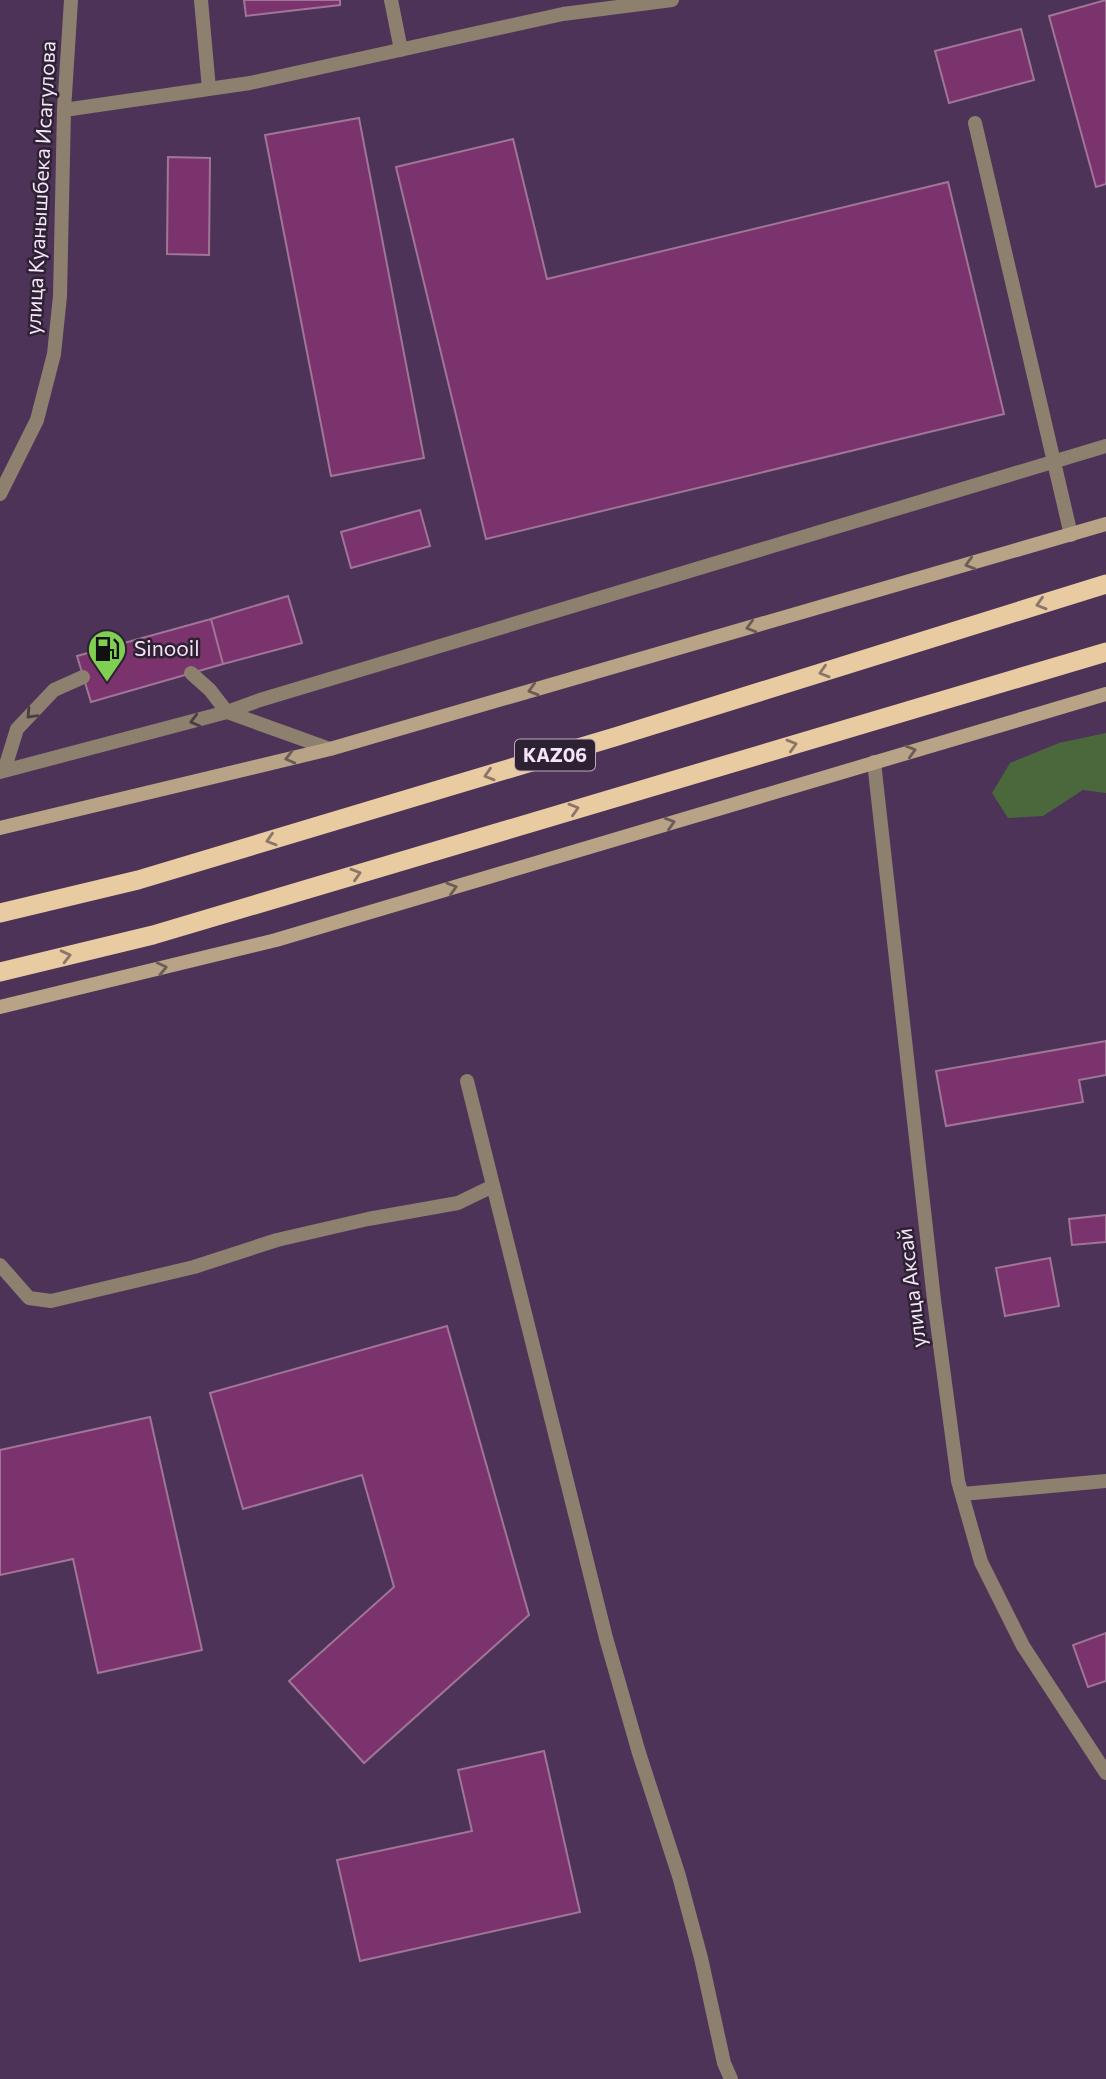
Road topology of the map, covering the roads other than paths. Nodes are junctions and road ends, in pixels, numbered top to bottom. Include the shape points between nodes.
1 (71, 0) edge
2 (201, 0) edge
3 (391, 0) edge
4 (672, 0) edge
5 (401, 50) junction
6 (209, 89) junction
7 (64, 110) junction
8 (975, 122) dead end
9 (1106, 446) edge
10 (1054, 460) junction
11 (0, 494) edge
12 (1106, 524) edge
13 (1071, 535) junction
14 (1106, 584) edge
15 (1106, 652) edge
16 (191, 673) dead end
17 (83, 677) dead end
18 (1106, 694) edge
19 (227, 712) junction
20 (330, 749) junction
21 (874, 762) junction
22 (2, 772) edge
23 (0, 828) edge
24 (0, 913) edge
25 (0, 972) edge
26 (0, 1007) edge
27 (467, 1081) dead end
28 (493, 1186) junction
29 (0, 1265) edge
30 (1106, 1481) edge
31 (962, 1494) junction
32 (1106, 1773) edge
33 (730, 2079) edge

1 - 7 street, улица Куанышбека Исагулова
2 - 6 street
3 - 5 street
4 - 5 street via 563,14
5 - 6 street
6 - 7 street
7 - 11 street, улица Куанышбека Исагулова via 60,296 54,354 37,420
8 - 10 street
9 - 10 street
10 - 13 street
10 - 19 street
12 - 13 main road
13 -> 20 main road
14 -> 24 highway, KАZ06 via 164,872
25 -> 15 highway, KАZ06 via 153,935
16 - 19 street
17 -> 22 street via 54,690 17,729
21 -> 18 main road
19 - 20 street
19 -> 22 street
20 -> 23 main road
26 -> 21 main road via 276,940
21 - 31 street, улица Аксай via 934,1300
27 - 28 street
28 - 29 street via 458,1203 276,1240 194,1267 51,1301 29,1298
28 - 33 street via 606,1638 679,1876
30 - 31 street
31 - 32 street, улица Аксай via 981,1562 1023,1646

